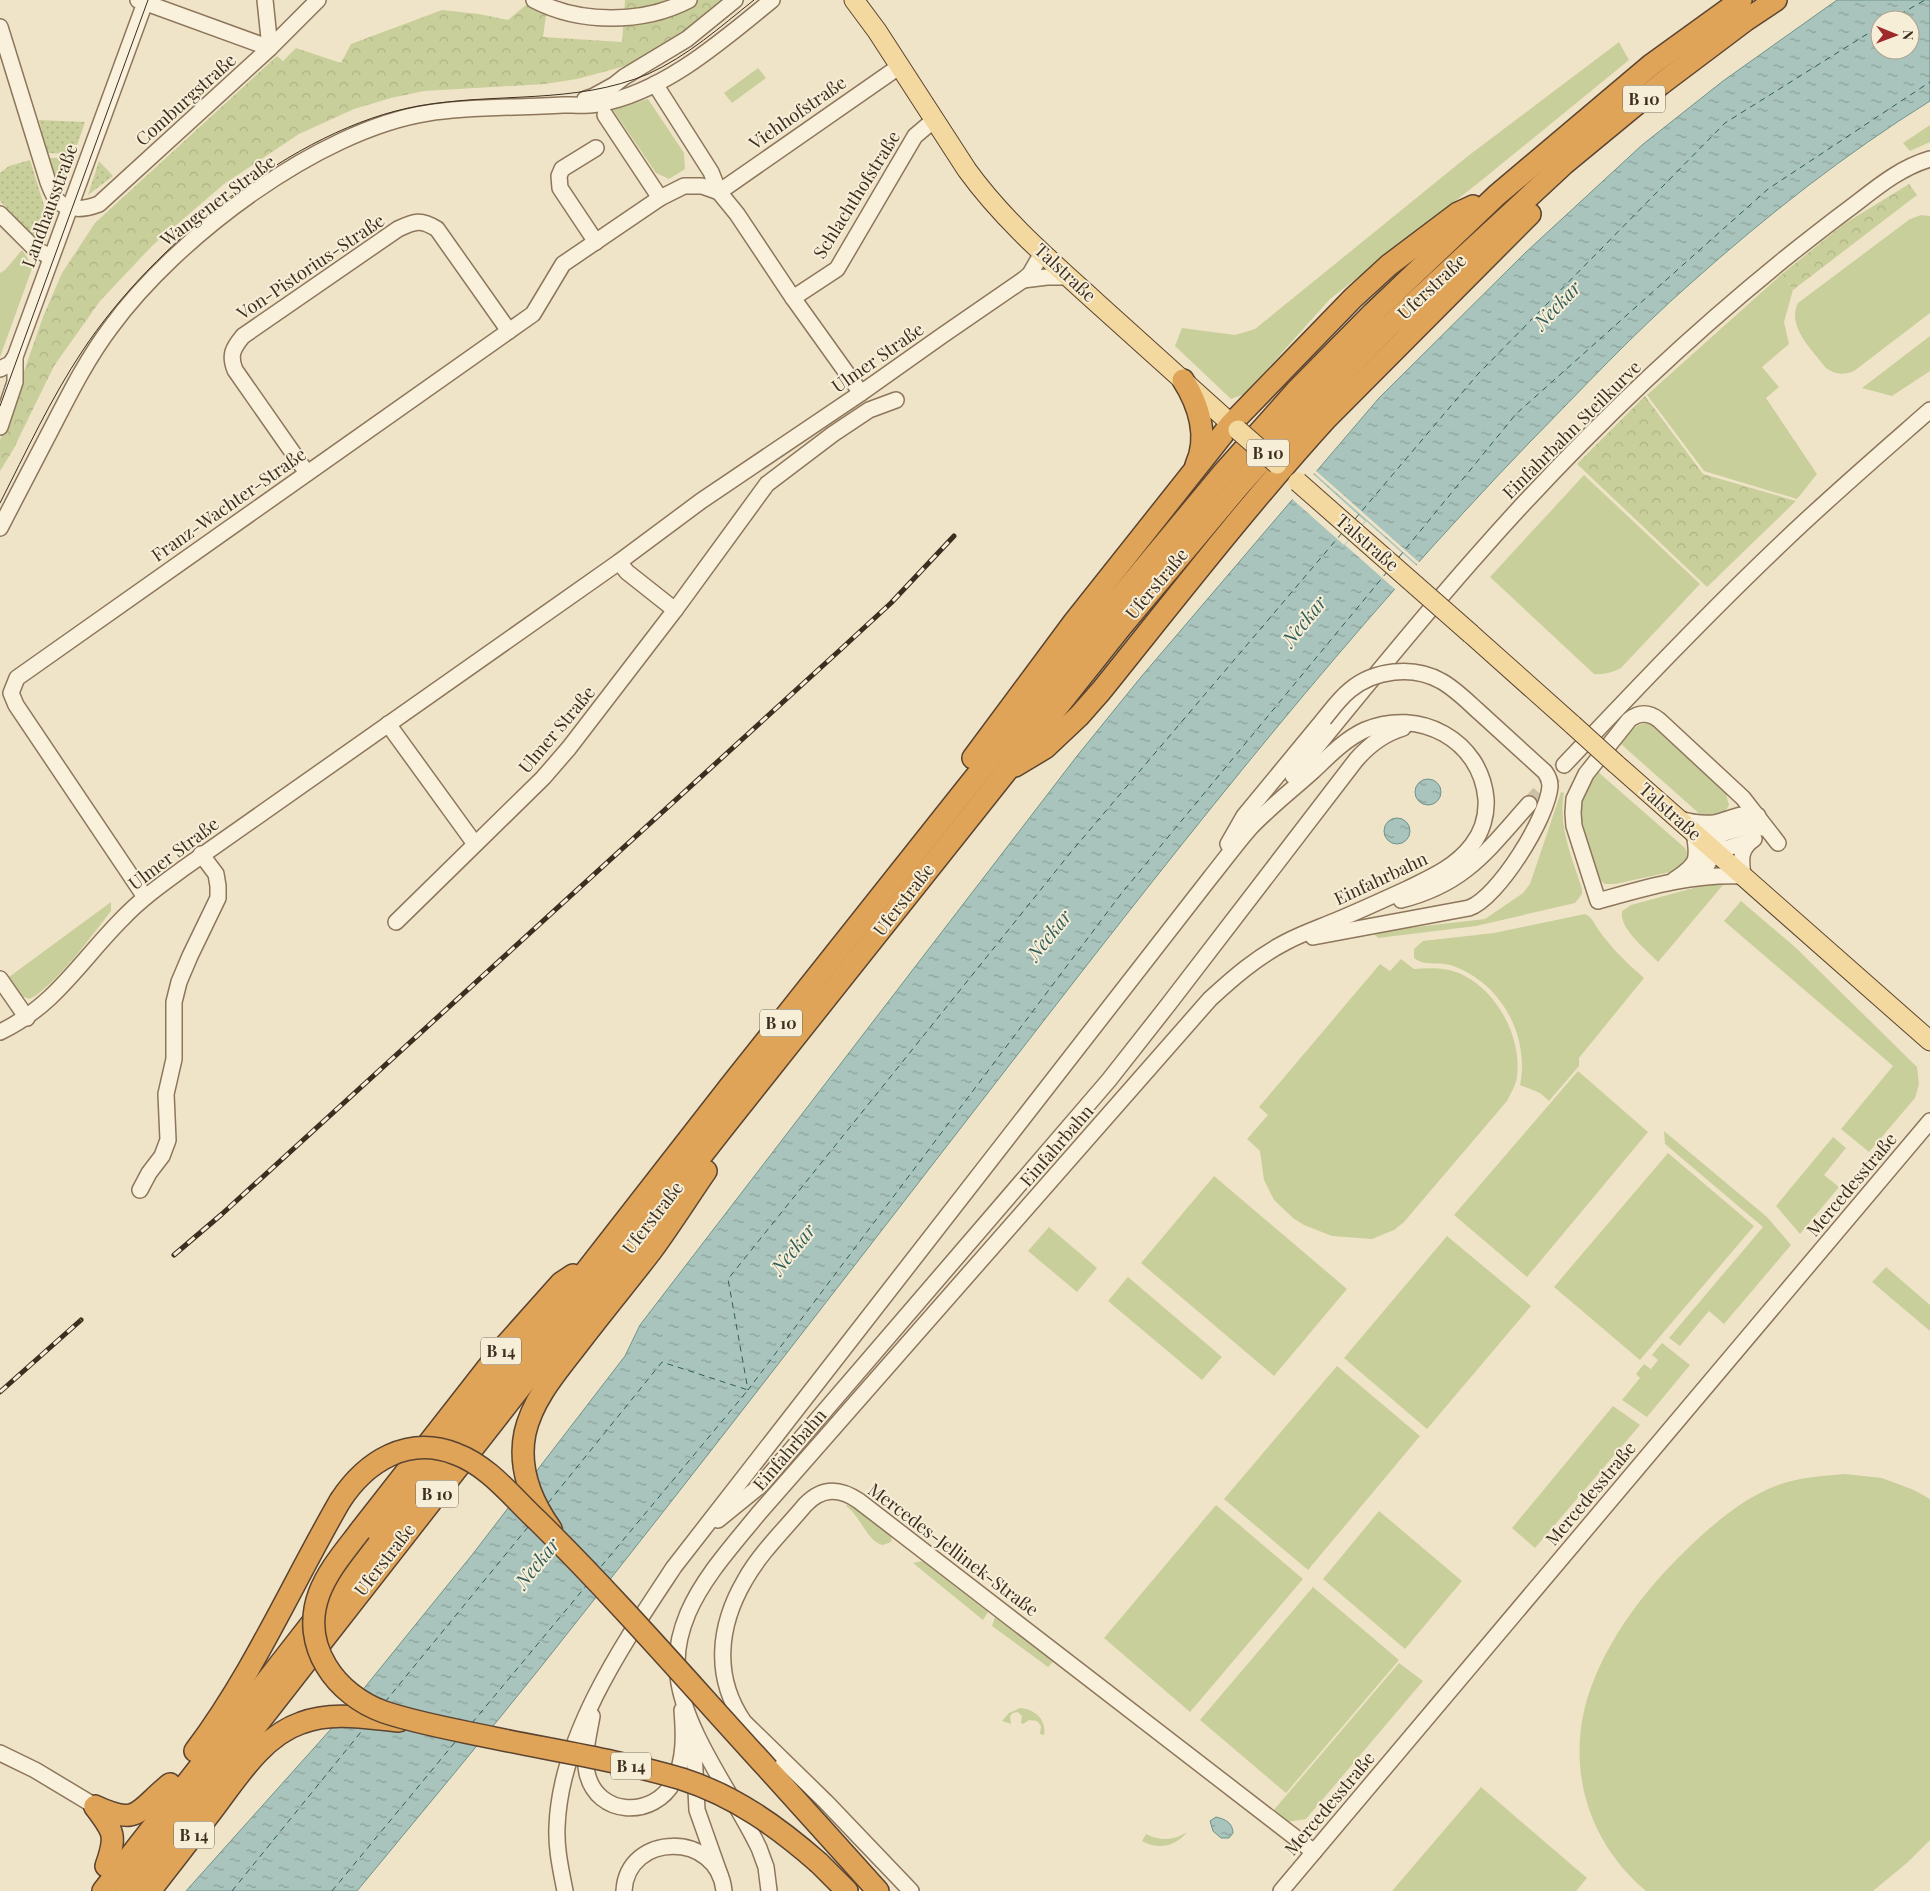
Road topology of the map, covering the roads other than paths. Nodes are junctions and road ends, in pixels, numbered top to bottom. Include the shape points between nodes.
1 (265, 0) edge
2 (318, 0) edge
3 (534, 0) edge
4 (689, 0) edge
5 (735, 0) edge
6 (772, 0) edge
7 (854, 0) edge
8 (1741, 0) edge
9 (1776, 0) edge
10 (143, 1) edge
11 (0, 27) edge
12 (270, 48) junction
13 (900, 66) junction
14 (655, 84) junction
15 (564, 105) junction
16 (605, 114) dead end
17 (934, 120) junction
18 (596, 148) dead end
19 (1928, 160) edge
20 (1564, 164) junction
21 (719, 192) junction
22 (1496, 195) junction
23 (660, 198) junction
24 (69, 207) junction
25 (0, 214) edge
26 (596, 242) junction
27 (1042, 253) junction
28 (51, 257) junction
29 (1069, 277) junction
30 (1023, 280) junction
31 (793, 298) junction
32 (509, 331) junction
33 (15, 357) junction
34 (0, 369) edge
35 (1183, 380) junction
36 (861, 393) junction
37 (896, 400) dead end
38 (1930, 410) edge
39 (0, 427) edge
40 (1235, 427) junction
41 (754, 466) junction
42 (1195, 469) junction
43 (1282, 469) junction
44 (307, 473) junction
45 (767, 484) junction
46 (0, 528) edge
47 (619, 562) junction
48 (675, 610) junction
49 (388, 724) junction
50 (1421, 724) junction
51 (1564, 765) tunnel mouth
52 (1005, 773) junction
53 (1293, 776) dead end
54 (1727, 784) junction
55 (965, 790) junction
56 (1529, 804) tunnel mouth
57 (1677, 818) junction
58 (1728, 818) junction
59 (1748, 819) junction
60 (1767, 829) junction
61 (1694, 833) junction
62 (1754, 839) junction
63 (476, 844) junction
64 (1710, 847) junction
65 (201, 854) junction
66 (1743, 876) junction
67 (1210, 878) junction
68 (1693, 878) junction
69 (1673, 881) junction
70 (144, 897) junction
71 (1366, 908) junction
72 (396, 922) dead end
73 (1287, 941) junction
74 (0, 979) edge
75 (27, 1018) junction
76 (0, 1032) edge
77 (1930, 1041) edge
78 (748, 1098) junction
79 (1930, 1121) edge
80 (140, 1190) dead end
81 (598, 1258) junction
82 (699, 1535) junction
83 (566, 1549) junction
84 (680, 1691) junction
85 (594, 1700) junction
86 (686, 1708) junction
87 (422, 1723) junction
88 (0, 1753) edge
89 (170, 1784) junction
90 (95, 1806) junction
91 (1314, 1852) junction
92 (106, 1866) junction
93 (720, 1875) junction
94 (87, 1891) edge
95 (103, 1891) edge
96 (127, 1891) edge
97 (150, 1891) edge
98 (565, 1891) edge
99 (624, 1891) edge
100 (724, 1891) edge
101 (769, 1891) edge
102 (846, 1891) edge
103 (878, 1891) edge
104 (911, 1891) edge
105 (1281, 1891) edge

1 - 12 street
2 - 12 street, Comburgstraße
3 - 4 street via 562,11 597,17 626,17 650,14
5 - 15 street, Wangener Straße via 687,39 614,85 594,96
6 - 14 street, Wangener Straße via 715,46
7 - 13 main road, Talstraße
8 - 22 highway, Uferstraße / B 10 via 1651,66
9 - 20 highway, Uferstraße / B 10 via 1661,84
10 - 12 street
10 - 24 street, Landhausstraße
11 - 24 street via 48,182 57,200
12 - 24 street, Comburgstraße via 99,204 86,209
13 - 17 main road, Talstraße
13 - 21 street, Viehhofstraße
14 - 15 street, Wangener Straße via 598,104
14 - 21 street via 711,172
15 - 46 street, Wangener Straße via 428,113 390,122 321,150 222,217 158,273 111,326 84,366
16 - 23 street
17 - 27 main road, Talstraße via 980,187
17 - 31 street, Schlachthofstraße via 916,136 837,269
18 - 26 street via 562,169 559,183
19 - 53 street, Einfahrbahn Steilkurve via 1880,185 1771,270 1672,356 1610,416 1480,551
20 - 43 highway, B 10 via 1545,199 1327,418
20 - 52 highway, Uferstraße / B 10 via 1388,328 1310,406 1121,627
21 - 23 street via 702,186 684,186
21 - 31 street
22 - 40 highway, B 10 via 1458,213 1390,265 1317,333
22 - 55 highway, Uferstraße / B 10 via 1289,398 1112,606
23 - 26 street, Franz-Wachter-Straße
24 - 28 street, Landhausstraße
25 - 28 street via 35,249
26 - 32 street, Franz-Wachter-Straße via 563,264 533,314
27 - 29 main road, Talstraße
27 - 30 street, Ulmer Straße
28 - 33 street, Landhausstraße
29 - 30 street, Ulmer Straße
29 - 35 main road, Talstraße
30 - 36 street, Ulmer Straße
31 - 36 street
32 - 44 street, Franz-Wachter-Straße
32 - 44 street, Von-Pistorius-Straße via 437,229 426,222 412,222 243,336 232,353 235,370
33 - 34 street
33 - 39 street, Landhausstraße via 15,382
35 - 40 main road, Talstraße
35 - 42 highway, B 10 via 1201,423 1201,450
36 - 41 street, Ulmer Straße
37 - 45 street, Ulmer Straße via 869,410
38 - 51 street via 1786,539 1682,641
40 - 42 highway, B 10
40 - 43 main road, Talstraße, bridge
41 - 45 street
41 - 47 street, Ulmer Straße
42 - 55 highway, B 10 via 974,756
43 - 52 highway, B 10 via 1079,716 1046,748
43 - 57 main road, Talstraße, bridge
44 - 70 street, Franz-Wachter-Straße via 17,678 11,693
45 - 48 street, Ulmer Straße
47 - 48 street
47 - 49 street, Ulmer Straße
48 - 63 street, Ulmer Straße via 569,748
49 - 63 street
49 - 65 street, Ulmer Straße
50 - 67 street, Einfahrbahn via 1405,722 1379,726 1351,738 1251,828
50 - 71 street, Einfahrbahn via 1445,733 1470,755 1485,790 1482,826 1474,843 1452,865
50 - 82 street, Einfahrbahn via 1387,734 1366,748 1102,1087 761,1486
52 - 78 highway, Uferstraße / B 10
54 - 58 street, Talstraße via 1733,802
54 - 59 street via 1743,798
54 - 69 street via 1659,720 1646,714 1629,720 1581,781 1574,799 1573,819 1598,901
55 - 81 highway, Uferstraße / B 10
56 - 71 street via 1486,852 1443,886
57 - 58 street via 1705,823
57 - 61 main road, Talstraße
58 - 59 street, Talstraße
59 - 60 street
59 - 60 street, Talstraße via 1752,825
59 - 61 street via 1718,835
60 - 62 street via 1778,843
61 - 64 main road, Talstraße
61 - 69 street via 1698,852 1694,863
62 - 64 street via 1728,848
62 - 66 street via 1741,854
63 - 72 street, Ulmer Straße
64 - 66 main road, Talstraße
64 - 68 street via 1708,865
65 - 70 street, Ulmer Straße
65 - 80 street via 216,874 218,898 179,982 174,1002 174,1059 166,1094 168,1140 162,1156
66 - 68 street
66 - 77 main road, Talstraße
67 - 73 street, bridge via 1244,816 1347,693 1375,676 1393,672 1421,673 1440,680 1545,772 1550,781 1549,792 1537,826 1496,888 1476,904 1469,908
67 - 82 street, Einfahrbahn
68 - 69 street
70 - 75 street, Ulmer Straße via 68,981
71 - 73 street, Einfahrbahn
73 - 84 street, Einfahrbahn via 1249,964 1210,999 729,1550 696,1597 683,1626 677,1662
74 - 75 street
75 - 76 street, Ulmer Straße
78 - 83 highway, bridge via 710,1164 666,1230 552,1378 530,1415 523,1448 529,1488
78 - 96 highway, Uferstraße / B 10
79 - 91 street, Mercedesstraße
81 - 87 highway, B 14, bridge via 561,1283 503,1348 338,1559 319,1594 314,1625 316,1644 329,1672 354,1697 383,1712
81 - 95 highway, Uferstraße / B 10
82 - 85 street, Einfahrbahn via 623,1644
83 - 89 highway, bridge via 470,1460 444,1450 416,1448 382,1458 359,1475 340,1501 238,1687 211,1730
83 - 103 highway, bridge
84 - 85 street, Einfahrbahn via 683,1738 678,1773 663,1796 638,1808 611,1803 596,1792 590,1782 586,1759
84 - 86 street, Einfahrbahn
85 - 98 street, Einfahrbahn via 579,1733 561,1790 557,1827
86 - 93 street, Einfahrbahn via 694,1751 697,1810
86 - 101 street, Einfahrbahn via 699,1739 759,1848 766,1867
87 - 97 highway, B 14, bridge via 322,1717 301,1722 284,1731 238,1778
87 - 102 highway, B 14, bridge via 641,1768 708,1789 733,1800 783,1833
88 - 90 street
89 - 90 highway via 134,1814 113,1815
89 - 92 highway
90 - 92 highway via 114,1837
91 - 104 street, Mercedes-Jellinek-Straße via 859,1502 843,1492 828,1491 816,1495 805,1505 754,1565 738,1593 724,1635 724,1681 734,1708 744,1722
91 - 105 street, Mercedesstraße
92 - 94 highway
93 - 99 street via 702,1854 681,1846 669,1846 646,1854 636,1863 628,1874
93 - 100 street, Einfahrbahn

